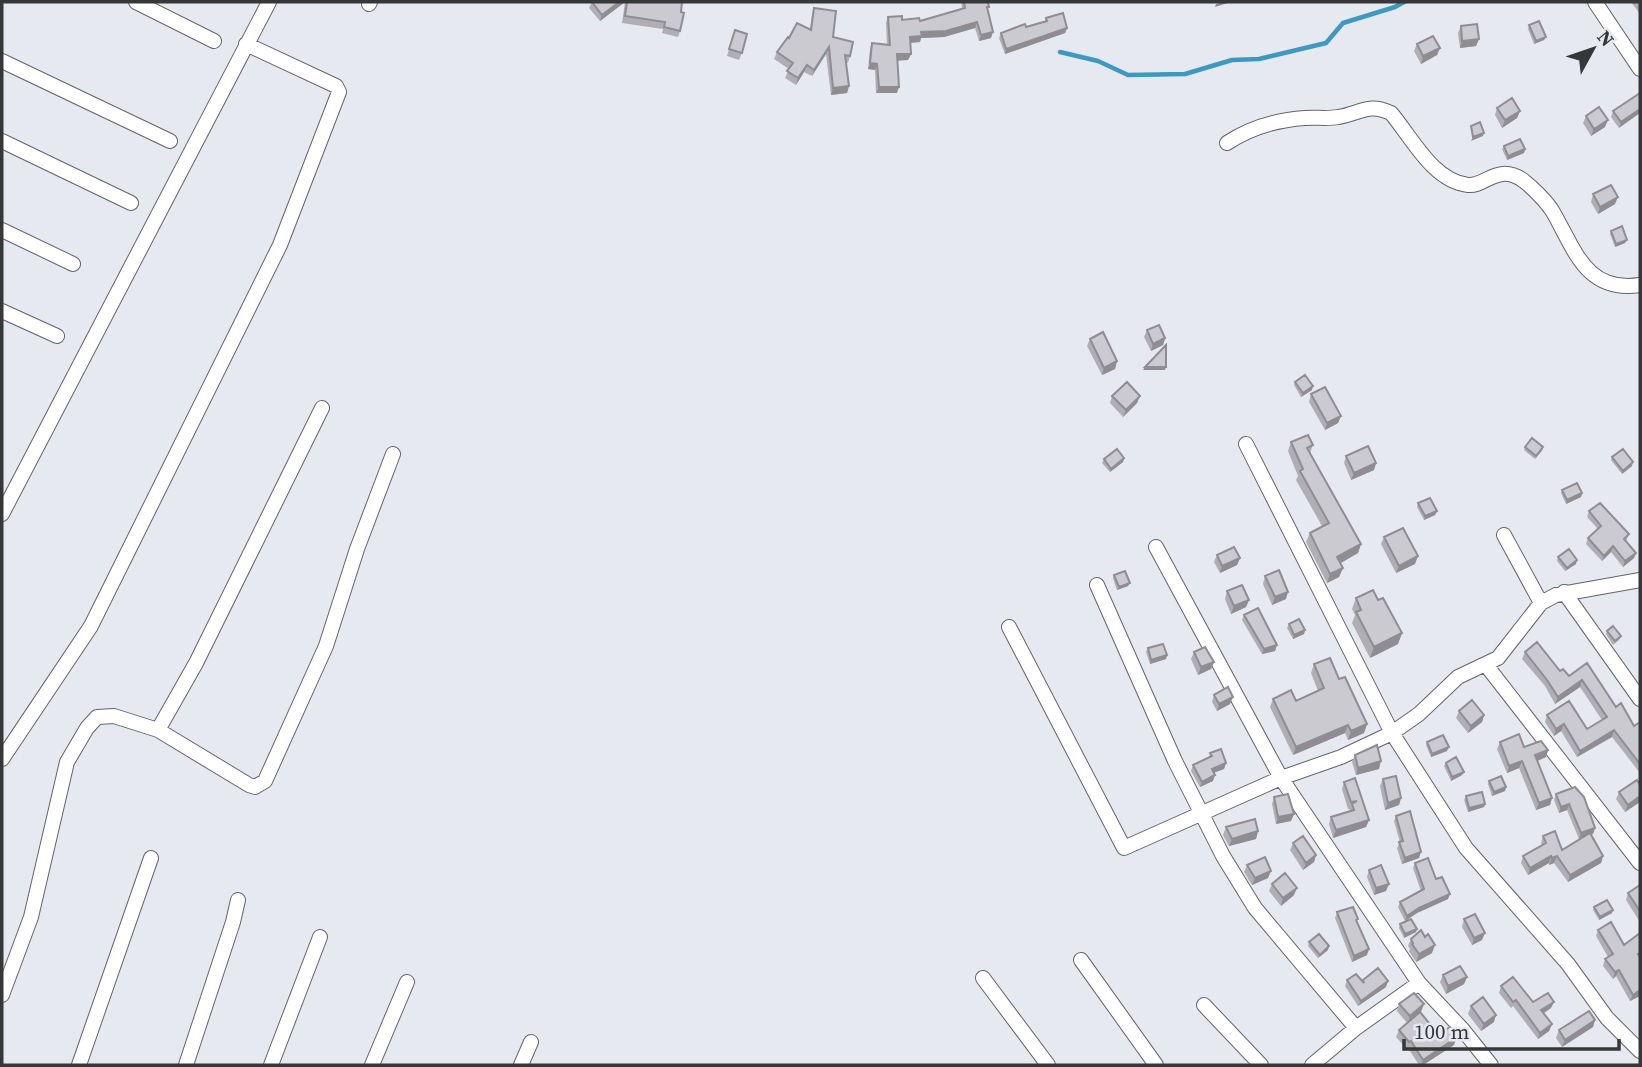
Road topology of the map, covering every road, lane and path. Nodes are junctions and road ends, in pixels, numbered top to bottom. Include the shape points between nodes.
1 (136, 2) edge
2 (269, 2) edge
3 (1595, 2) edge
4 (214, 41) dead end
5 (246, 44) junction
6 (2, 61) edge
7 (1640, 69) edge
8 (2, 141) edge
9 (170, 141) dead end
10 (1227, 143) dead end
11 (131, 203) dead end
12 (2, 230) edge
13 (73, 264) dead end
14 (1640, 285) edge
15 (2, 311) edge
16 (57, 336) dead end
17 (322, 408) dead end
18 (1246, 444) dead end
19 (393, 454) dead end
20 (2, 514) edge
21 (1504, 535) dead end
22 (1156, 547) dead end
23 (1640, 580) edge
24 (1097, 584) dead end
25 (1564, 592) junction
26 (1541, 603) junction
27 (1009, 627) dead end
28 (1486, 665) junction
29 (1640, 699) edge
30 (158, 730) junction
31 (1392, 733) junction
32 (2, 759) edge
33 (1281, 778) junction
34 (1202, 812) junction
35 (151, 858) dead end
36 (1640, 863) edge
37 (239, 900) dead end
38 (320, 937) dead end
39 (1081, 960) dead end
40 (983, 978) dead end
41 (407, 982) dead end
42 (1419, 983) junction
43 (2, 995) edge
44 (1204, 1005) dead end
45 (1356, 1028) junction
46 (531, 1042) dead end
47 (1640, 1051) edge
48 (79, 1065) edge
49 (186, 1065) edge
50 (271, 1065) edge
51 (372, 1065) edge
52 (521, 1065) edge
53 (1048, 1065) edge
54 (1156, 1065) edge
55 (1261, 1065) edge
56 (1312, 1065) edge
57 (1491, 1065) edge

1 - 4 street
2 - 5 street
3 - 7 street
5 - 20 street
5 - 32 street via 336,86 339,92 285,236 90,626
6 - 9 street
8 - 11 street
10 - 14 street via 1258,125 1382,108 1440,173 1467,185 1497,174 1522,180 1552,209 1589,272 1616,286
12 - 13 street
15 - 16 street
17 - 30 street
18 - 31 street
19 - 30 street via 326,646 265,781 249,785
21 - 26 street
22 - 33 street
23 - 25 street
24 - 34 street
25 - 26 street
25 - 29 street
26 - 28 street via 1498,658
27 - 34 street via 1124,848
28 - 31 street via 1458,677
28 - 36 street
30 - 43 street via 114,716 97,717 73,751 31,917
31 - 33 street
31 - 47 street via 1466,848 1568,964 1607,1018
33 - 34 street
33 - 42 street
34 - 45 street via 1255,908
35 - 48 street
37 - 49 street
38 - 50 street
39 - 54 street
40 - 53 street
41 - 51 street
42 - 45 street
42 - 57 street
44 - 55 street
45 - 56 street
46 - 52 street

